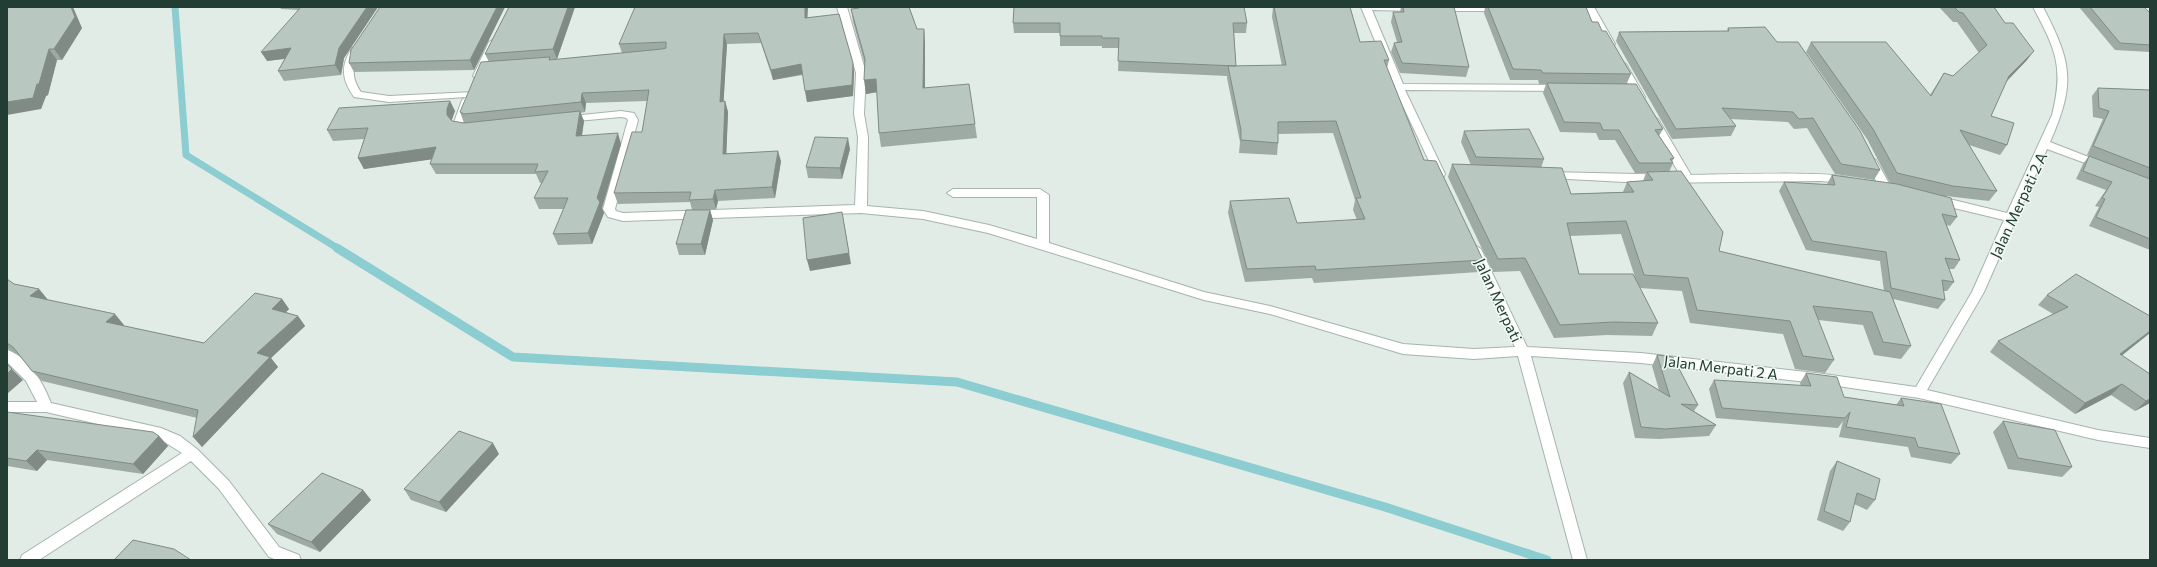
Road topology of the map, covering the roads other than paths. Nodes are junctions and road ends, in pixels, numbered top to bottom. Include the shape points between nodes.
1 (842, 7) edge
2 (1366, 7) edge
3 (2038, 7) edge
4 (1510, 8) edge
5 (1587, 8) edge
6 (498, 33) edge
7 (360, 41) edge
8 (481, 68) junction
9 (493, 68) edge
10 (1399, 87) junction
11 (1572, 88) edge
12 (1619, 89) edge
13 (1635, 89) junction
14 (470, 94) junction
15 (558, 120) edge
16 (484, 128) edge
17 (2045, 144) junction
18 (1868, 154) edge
19 (2112, 170) edge
20 (1438, 171) junction
21 (1453, 171) edge
22 (1535, 174) edge
23 (1687, 178) junction
24 (1858, 182) edge
25 (1872, 184) edge
26 (1445, 185) edge
27 (953, 193) dead end
28 (1922, 196) edge
29 (861, 209) junction
30 (2011, 218) junction
31 (1469, 236) edge
32 (1042, 244) junction
33 (1523, 351) junction
34 (7, 355) edge
35 (1919, 393) junction
36 (46, 407) junction
37 (7, 408) edge
38 (2150, 443) edge
39 (192, 453) junction
40 (27, 560) edge
41 (294, 560) edge
42 (1580, 560) edge

1 - 29 street via 861,73
2 - 4 street
2 - 10 street
3 - 17 street, Jalan Merpati 2 A via 2056,42 2064,67 2064,91
5 - 13 street
6 - 8 street
7 - 14 street via 350,59 347,74 358,96 389,99
8 - 9 street
8 - 14 street
10 - 11 street
10 - 20 street
12 - 13 street
13 - 23 street
14 - 16 street via 458,125 469,129
15 - 29 street, Jalan Merpati 2 A via 630,115 633,120 609,209 617,216 696,216
17 - 19 street
17 - 30 street, Jalan Merpati 2 A
18 - 25 street via 1889,188
20 - 21 street
20 - 26 street
22 - 23 street via 1644,179
23 - 24 street via 1820,177
27 - 32 street via 1040,193 1043,195
28 - 30 street
29 - 32 street, Jalan Merpati 2 A via 923,215 989,229
30 - 35 street, Jalan Merpati 2 A via 1978,292
31 - 33 street, Jalan Merpati
32 - 33 street, Jalan Merpati 2 A via 1168,286 1270,310 1403,349 1474,354
33 - 35 street, Jalan Merpati 2 A via 1641,358
33 - 42 street, Jalan Merpati
34 - 36 street via 31,376
35 - 38 street, Jalan Merpati 2 A via 2098,435
36 - 37 street
36 - 39 street via 161,434
39 - 40 street
39 - 41 street via 224,485 274,552

